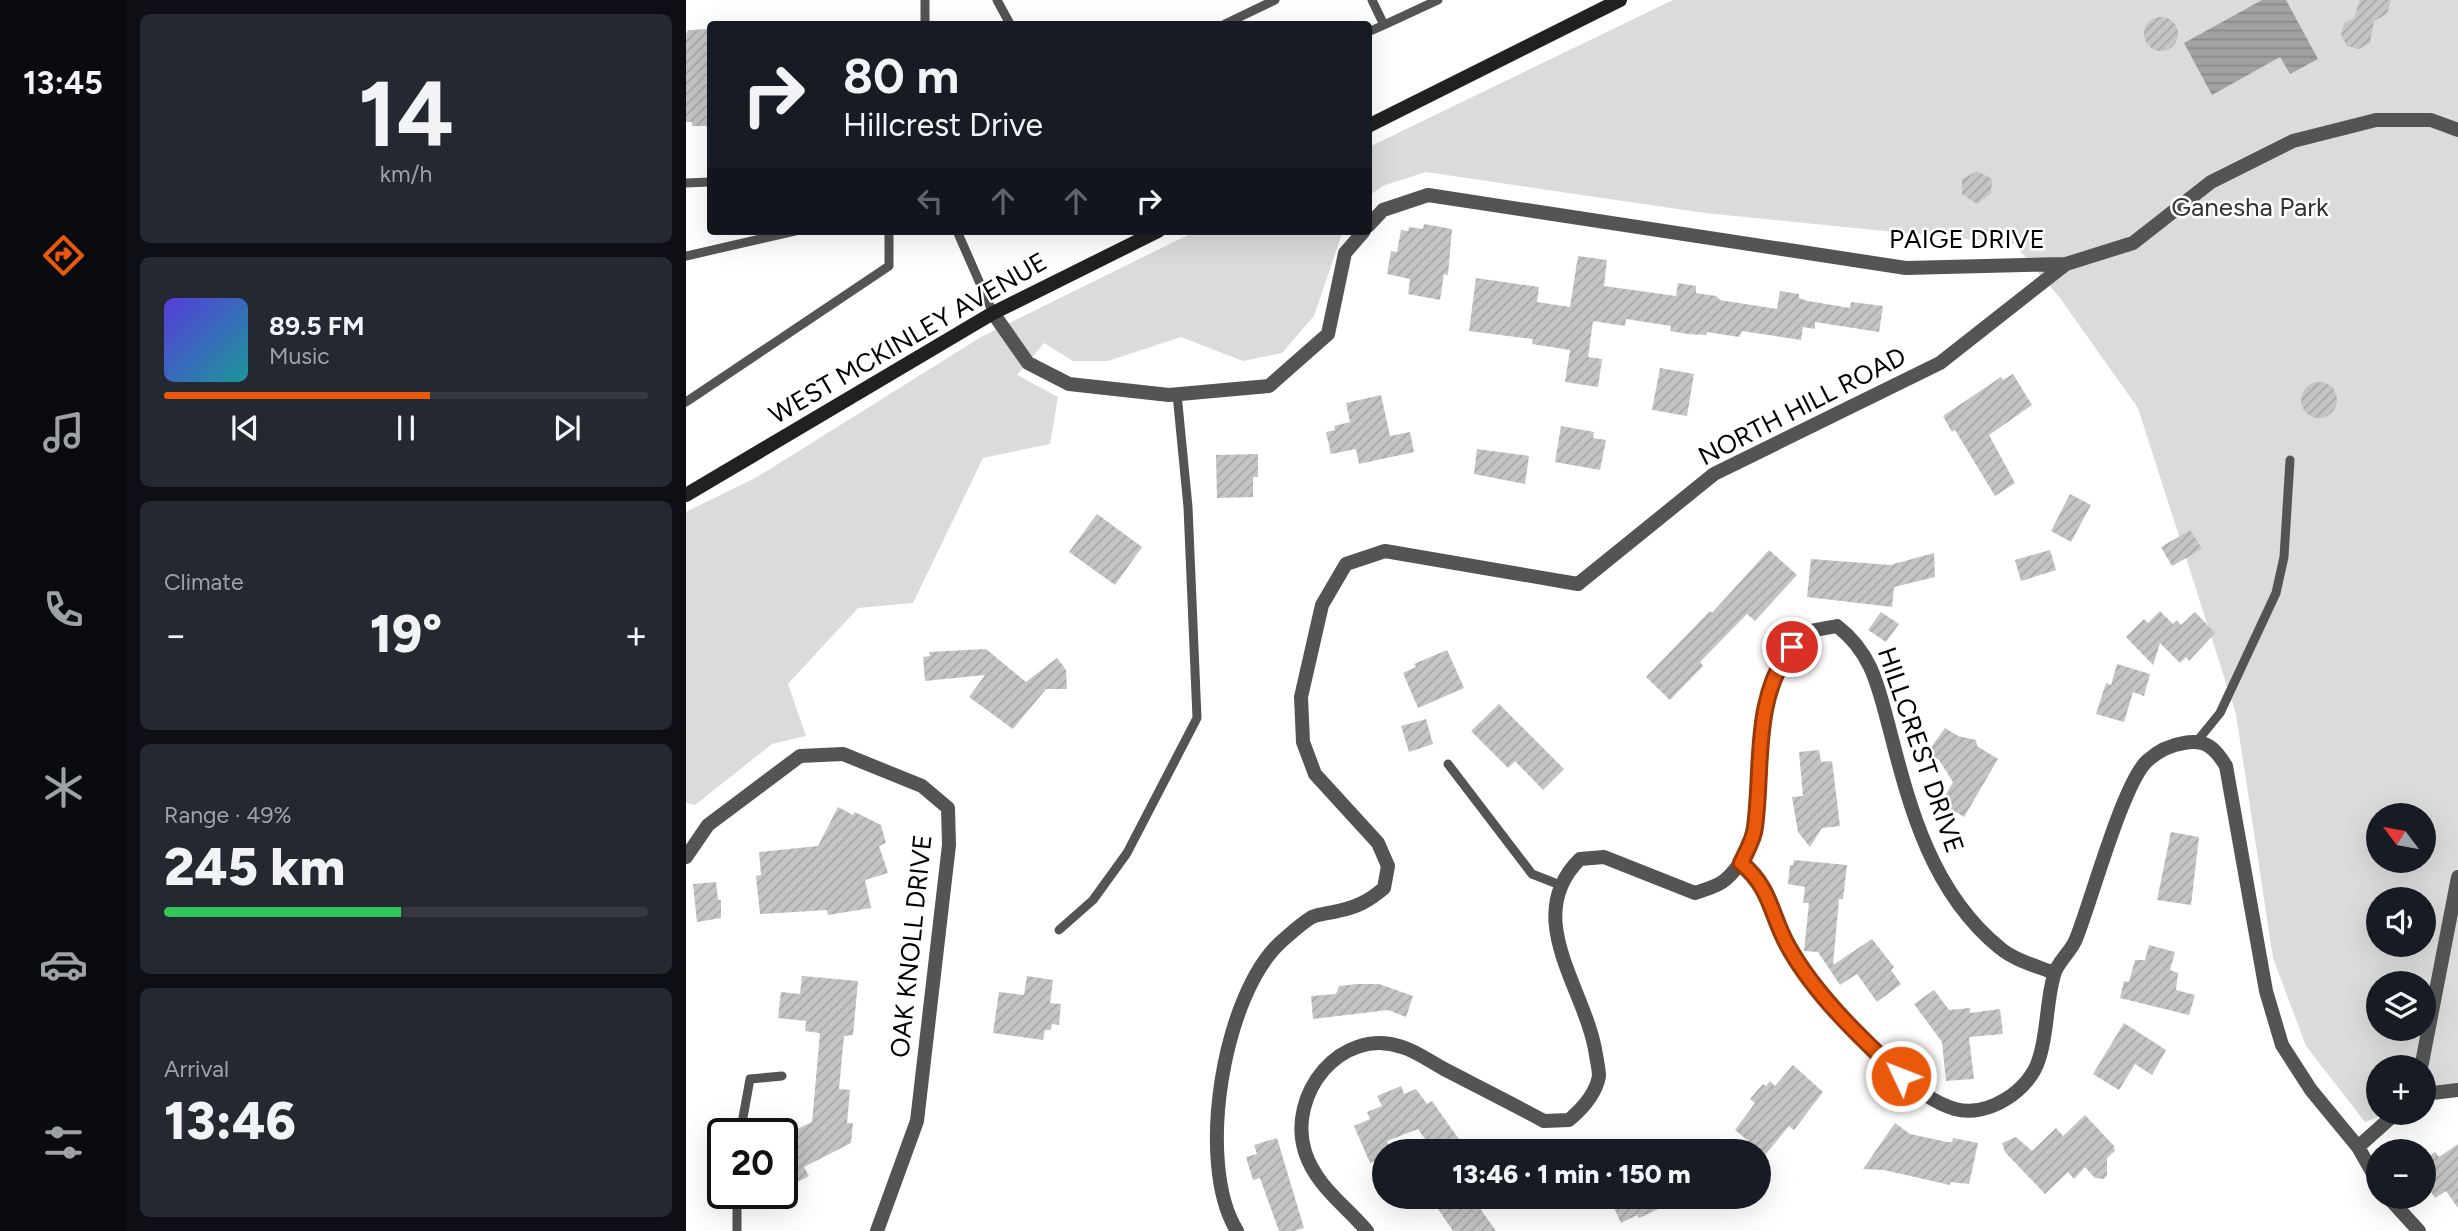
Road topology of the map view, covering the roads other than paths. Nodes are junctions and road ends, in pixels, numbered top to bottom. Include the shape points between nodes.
1 (925, 0) edge
2 (997, 0) edge
3 (1275, 0) edge
4 (1372, 0) edge
5 (1438, 0) edge
6 (1620, 0) edge
7 (925, 21) edge
8 (1008, 21) edge
9 (1231, 21) edge
10 (1384, 24) junction
11 (1372, 30) edge
12 (1372, 124) edge
13 (2458, 130) edge
14 (707, 182) edge
15 (686, 183) edge
16 (1372, 222) edge
17 (778, 235) edge
18 (889, 235) edge
19 (959, 235) edge
20 (1150, 235) edge
21 (1361, 235) edge
22 (686, 256) edge
23 (2066, 264) junction
24 (993, 313) junction
25 (1177, 394) junction
26 (686, 402) edge
27 (2290, 460) dead end
28 (686, 495) edge
29 (2198, 740) junction
30 (1448, 764) dead end
31 (686, 857) edge
32 (1741, 863) junction
33 (2458, 877) edge
34 (1560, 885) junction
35 (1059, 930) dead end
36 (2054, 973) junction
37 (2424, 1055) edge
38 (782, 1076) dead end
39 (1901, 1076) joint
40 (2458, 1090) edge
41 (2436, 1093) edge
42 (743, 1118) edge
43 (2383, 1125) edge
44 (2358, 1147) junction
45 (2366, 1161) edge
46 (737, 1209) edge
47 (2399, 1209) edge
48 (737, 1231) edge
49 (877, 1231) edge
50 (1237, 1231) edge
51 (1367, 1231) edge
52 (2419, 1231) edge

1 - 7 lane
2 - 8 lane
3 - 9 lane
4 - 10 lane
5 - 10 lane
6 - 12 main road
10 - 11 lane
13 - 23 street, PAIGE DRIVE via 2431,120 2376,120 2293,141 2211,182 2133,243
14 - 15 lane
16 - 23 street, PAIGE DRIVE via 1383,210 1428,195 1906,268
17 - 22 lane
18 - 26 lane via 889,266
19 - 24 lane
20 - 24 main road, WEST MCKINLEY AVENUE
21 - 25 street via 1345,253 1328,334 1279,378 1269,386
23 - 50 street, NORTH HILL ROAD via 1940,363 1714,474 1578,584 1385,551 1346,564 1322,605 1301,697 1303,742 1315,774 1378,843 1388,866 1384,888 1366,903 1313,916 1280,942 1253,978 1218,1090 1217,1163 1230,1220
24 - 25 street via 1028,363 1069,384
24 - 28 main road, WEST MCKINLEY AVENUE
25 - 35 lane via 1188,507 1197,718 1127,853 1094,900
27 - 29 lane via 2284,557 2276,593 2220,713
29 - 36 street via 2169,745 2145,762 2128,794 2075,943
29 - 44 street via 2215,748 2226,766 2266,991 2282,1045 2311,1090
30 - 34 lane via 1532,874
31 - 49 street, OAK KNOLL DRIVE via 708,825 800,756 843,754 922,786 948,808 949,845 917,1121
32 - 34 street, HILLCREST DRIVE via 1723,882 1695,893 1604,857 1580,859 1564,874
32 - 36 street, HILLCREST DRIVE via 1755,830 1760,737 1781,661 1803,633 1837,625 1857,641 1873,670 1931,862 1960,909 2002,950
32 - 39 lane via 1757,876 1788,946 1820,989 1850,1028
33 - 37 street
34 - 51 street via 1555,902 1559,944 1594,1039 1599,1077 1586,1105 1569,1121 1544,1121 1401,1046 1368,1044 1338,1055 1313,1082 1300,1117 1304,1150 1317,1179
36 - 39 street via 2039,1060 2029,1083 1981,1109 1956,1110 1928,1097
38 - 42 lane via 750,1079
40 - 41 street
43 - 44 street
44 - 45 street
46 - 48 lane
47 - 52 street

